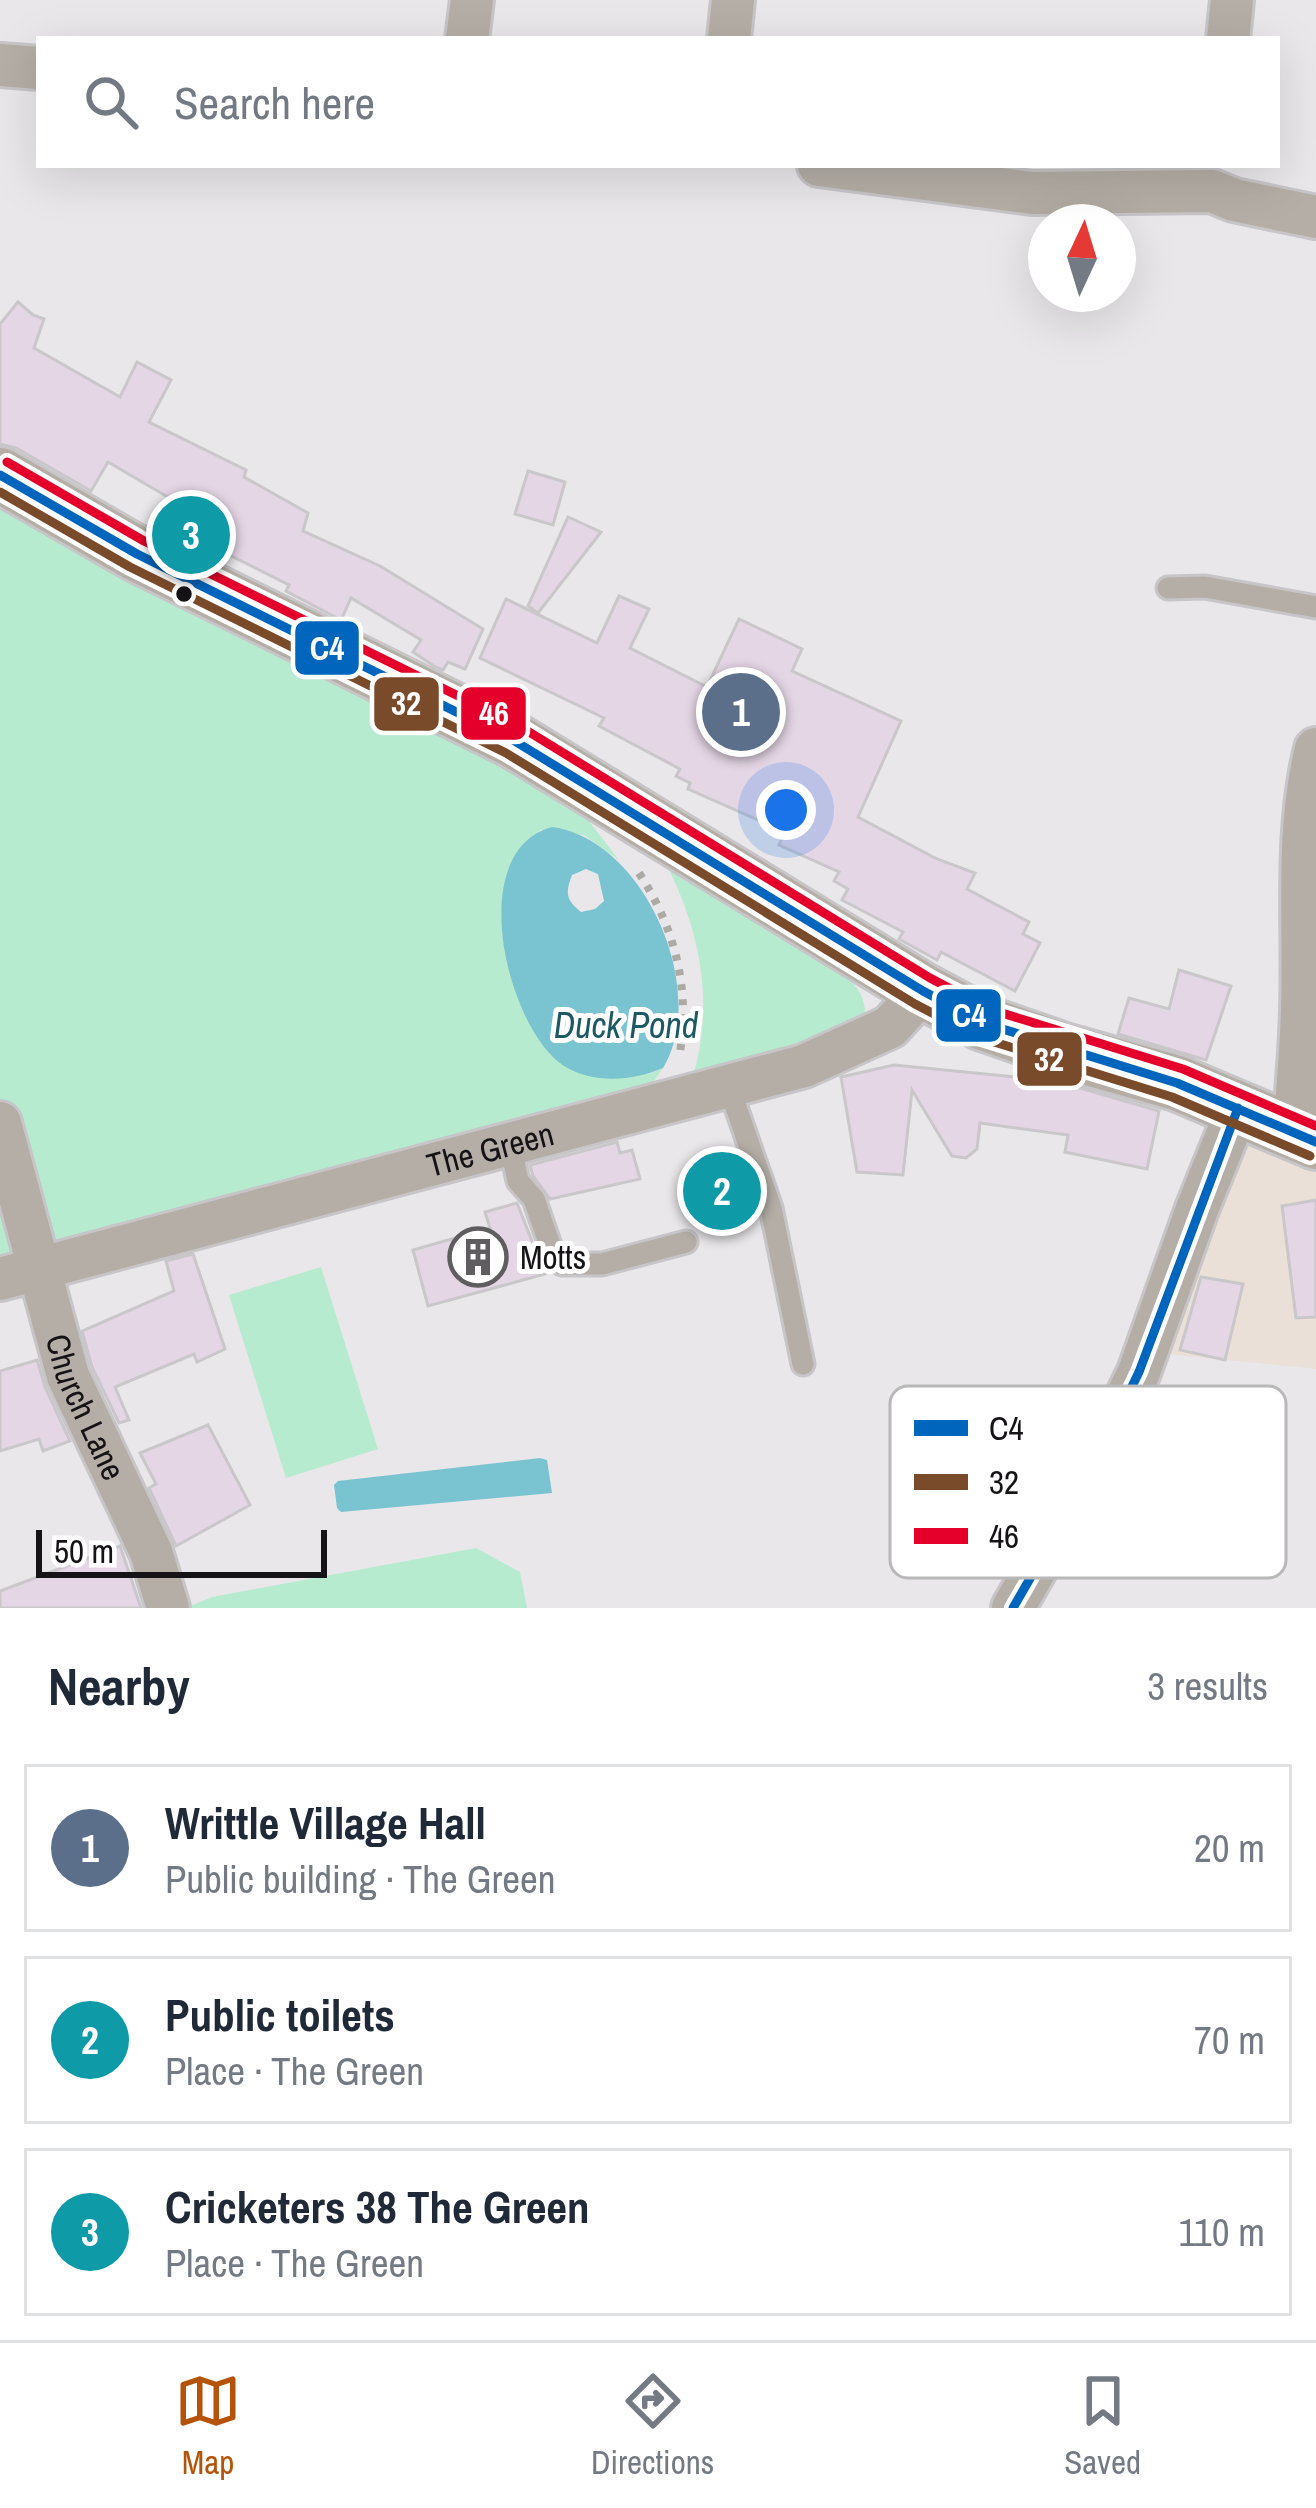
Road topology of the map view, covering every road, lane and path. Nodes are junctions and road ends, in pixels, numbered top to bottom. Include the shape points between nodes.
1 (472, 0) edge
2 (733, 0) edge
3 (1232, 0) edge
4 (467, 36) edge
5 (729, 36) edge
6 (1228, 36) edge
7 (0, 65) edge
8 (36, 68) edge
9 (842, 168) edge
10 (1213, 178) edge
11 (1316, 217) edge
12 (0, 475) edge
13 (1168, 588) dead end
14 (1316, 607) edge
15 (1314, 766) edge
16 (646, 820) junction
17 (923, 991) junction
18 (729, 1087) junction
19 (681, 1099) junction
20 (0, 1123) edge
21 (1277, 1125) edge
22 (510, 1144) junction
23 (686, 1242) dead end
24 (20, 1274) edge
25 (802, 1364) dead end
26 (1132, 1386) edge
27 (1030, 1578) edge
28 (168, 1608) edge
29 (1013, 1608) edge

1 - 4 street
2 - 5 street
3 - 6 street
7 - 8 street
9 - 10 street via 1032,193
10 - 11 street via 1234,200
12 - 16 street via 196,584 514,740
13 - 14 lane via 1205,586
15 - 21 street via 1303,867 1302,1012
16 - 17 street
16 - 19 path via 628,856 676,949 684,1005
17 - 18 street, The Green via 904,1016 859,1044
17 - 21 street via 983,1023 1178,1083
18 - 19 street, The Green
18 - 25 lane via 771,1208
19 - 22 street, The Green
20 - 24 street
21 - 26 street via 1197,1209
22 - 23 lane via 518,1181 562,1264 602,1264
22 - 24 street, The Green
24 - 28 street, Church Lane via 151,1552
27 - 29 street

